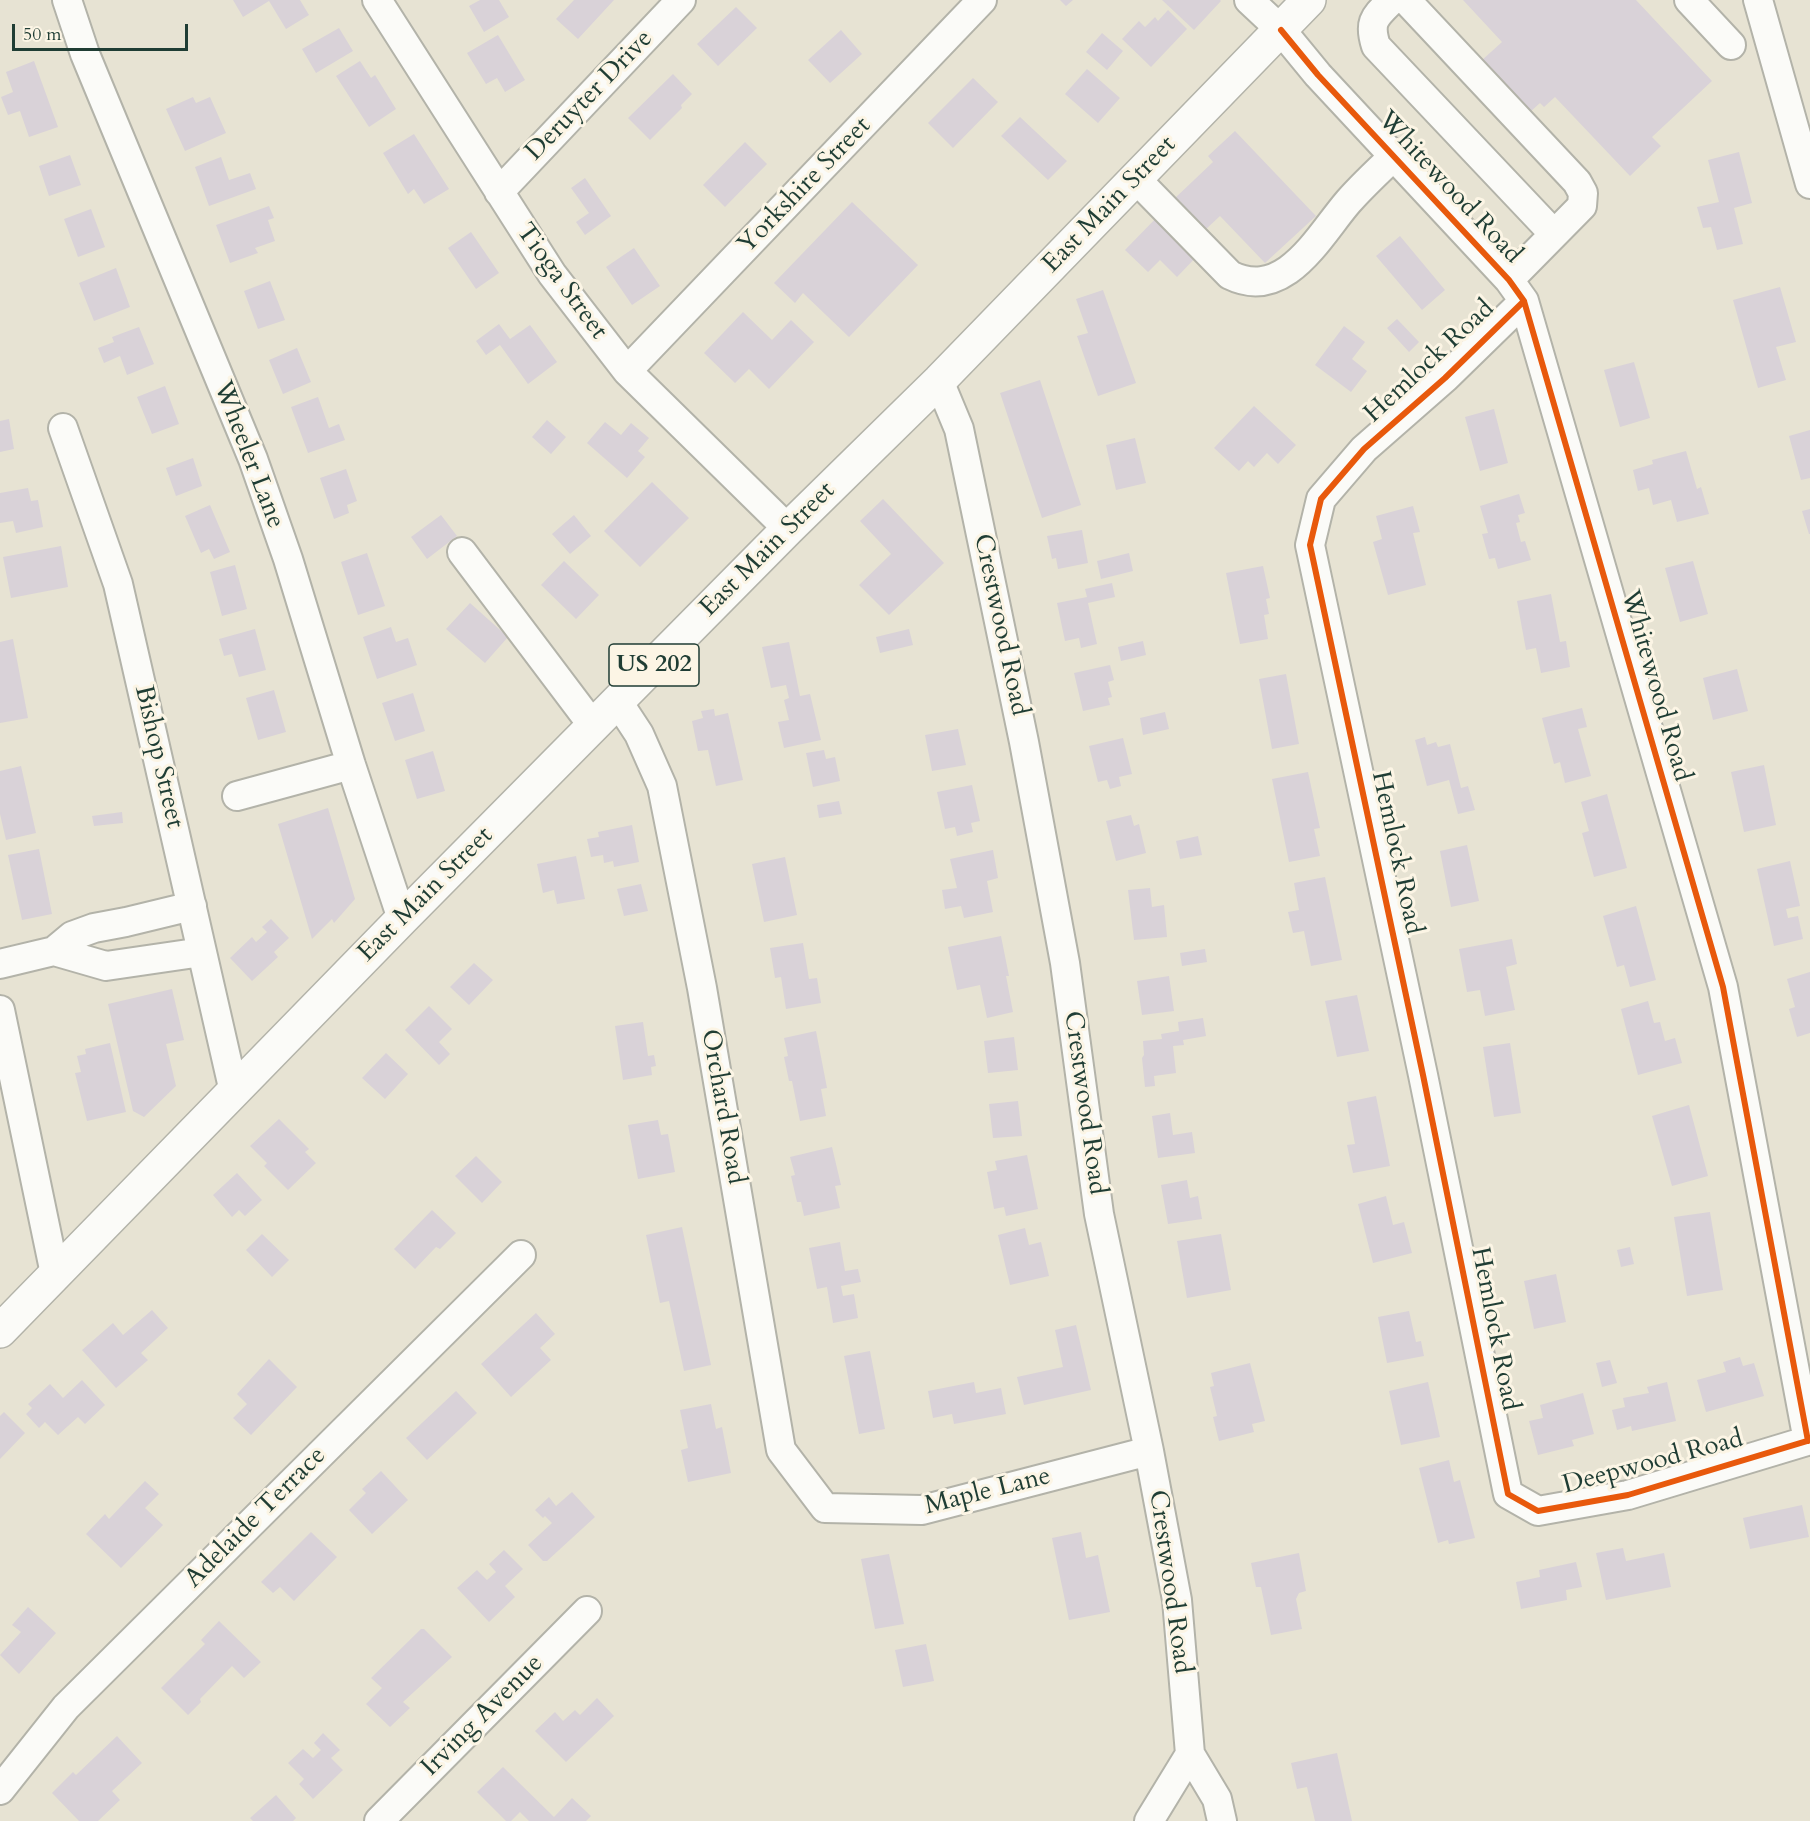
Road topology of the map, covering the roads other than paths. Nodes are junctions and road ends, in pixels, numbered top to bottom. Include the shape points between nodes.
1 (67, 0) edge
2 (681, 0) edge
3 (982, 0) edge
4 (1249, 0) edge
5 (1309, 0) edge
6 (1392, 0) edge
7 (1406, 0) edge
8 (1689, 0) edge
9 (1758, 0) edge
10 (380, 1) edge
11 (1281, 30) junction
12 (1731, 45) dead end
13 (1394, 156) junction
14 (1136, 179) junction
15 (1810, 184) edge
16 (499, 192) junction
17 (1554, 234) junction
18 (1516, 291) junction
19 (627, 371) junction
20 (939, 381) junction
21 (63, 428) dead end
22 (788, 529) junction
23 (462, 552) dead end
24 (618, 702) junction
25 (594, 727) junction
26 (351, 765) junction
27 (237, 796) dead end
28 (192, 906) junction
29 (402, 919) junction
30 (54, 951) junction
31 (202, 952) junction
32 (0, 964) edge
33 (0, 1010) edge
34 (234, 1092) junction
35 (11, 1118) edge
36 (521, 1255) dead end
37 (56, 1274) junction
38 (0, 1331) edge
39 (1809, 1441) edge
40 (1149, 1451) junction
41 (1508, 1494) joint
42 (825, 1508) joint
43 (587, 1611) dead end
44 (1190, 1754) junction
45 (0, 1790) edge
46 (379, 1821) edge
47 (1149, 1821) edge
48 (1222, 1821) edge

1 - 26 street, Wheeler Lane via 85,54 253,459
2 - 16 street, Deruyter Drive
3 - 19 street, Yorkshire Street
4 - 11 street, Whitewood Road
5 - 11 highway, East Main Street / US 202
6 - 17 street via 1376,17 1371,32 1376,46
7 - 17 street, Hemlock Road via 1577,182 1583,193 1582,206
8 - 12 street
9 - 15 street
10 - 16 street, Tioga Street
11 - 13 street, Whitewood Road
11 - 14 highway, East Main Street / US 202
13 - 14 street via 1293,265 1264,282 1230,275
13 - 18 street, Whitewood Road
14 - 20 highway, East Main Street / US 202
16 - 19 street, Tioga Street via 552,274
17 - 18 street, Hemlock Road
18 - 39 street, Whitewood Road via 1723,987
18 - 41 street, Hemlock Road via 1445,378 1364,449 1321,499 1310,545
19 - 22 street, Tioga Street
20 - 22 highway, East Main Street / US 202
20 - 40 street, Crestwood Road via 959,429 1024,742 1065,963 1099,1214
21 - 28 street, Bishop Street via 118,584
22 - 24 highway, East Main Street / US 202
23 - 25 street
24 - 25 highway, East Main Street / US 202
24 - 42 street, Orchard Road via 639,734 662,786 702,988 781,1450
25 - 29 highway, East Main Street / US 202
26 - 27 street
26 - 29 street, Wheeler Lane
28 - 30 street via 94,928 72,936
28 - 31 street, Bishop Street
29 - 34 highway, East Main Street / US 202
30 - 31 street via 106,966
30 - 32 street
31 - 34 street, Bishop Street
33 - 35 street
34 - 37 highway, East Main Street / US 202
35 - 37 street
36 - 45 street, Adelaide Terrace via 66,1707
37 - 38 highway, East Main Street / US 202
39 - 41 street, Deepwood Road via 1628,1495 1538,1511
40 - 42 street, Maple Lane via 922,1510
40 - 44 street, Crestwood Road via 1177,1600
43 - 46 street, Irving Avenue
44 - 47 street
44 - 48 street via 1217,1799

